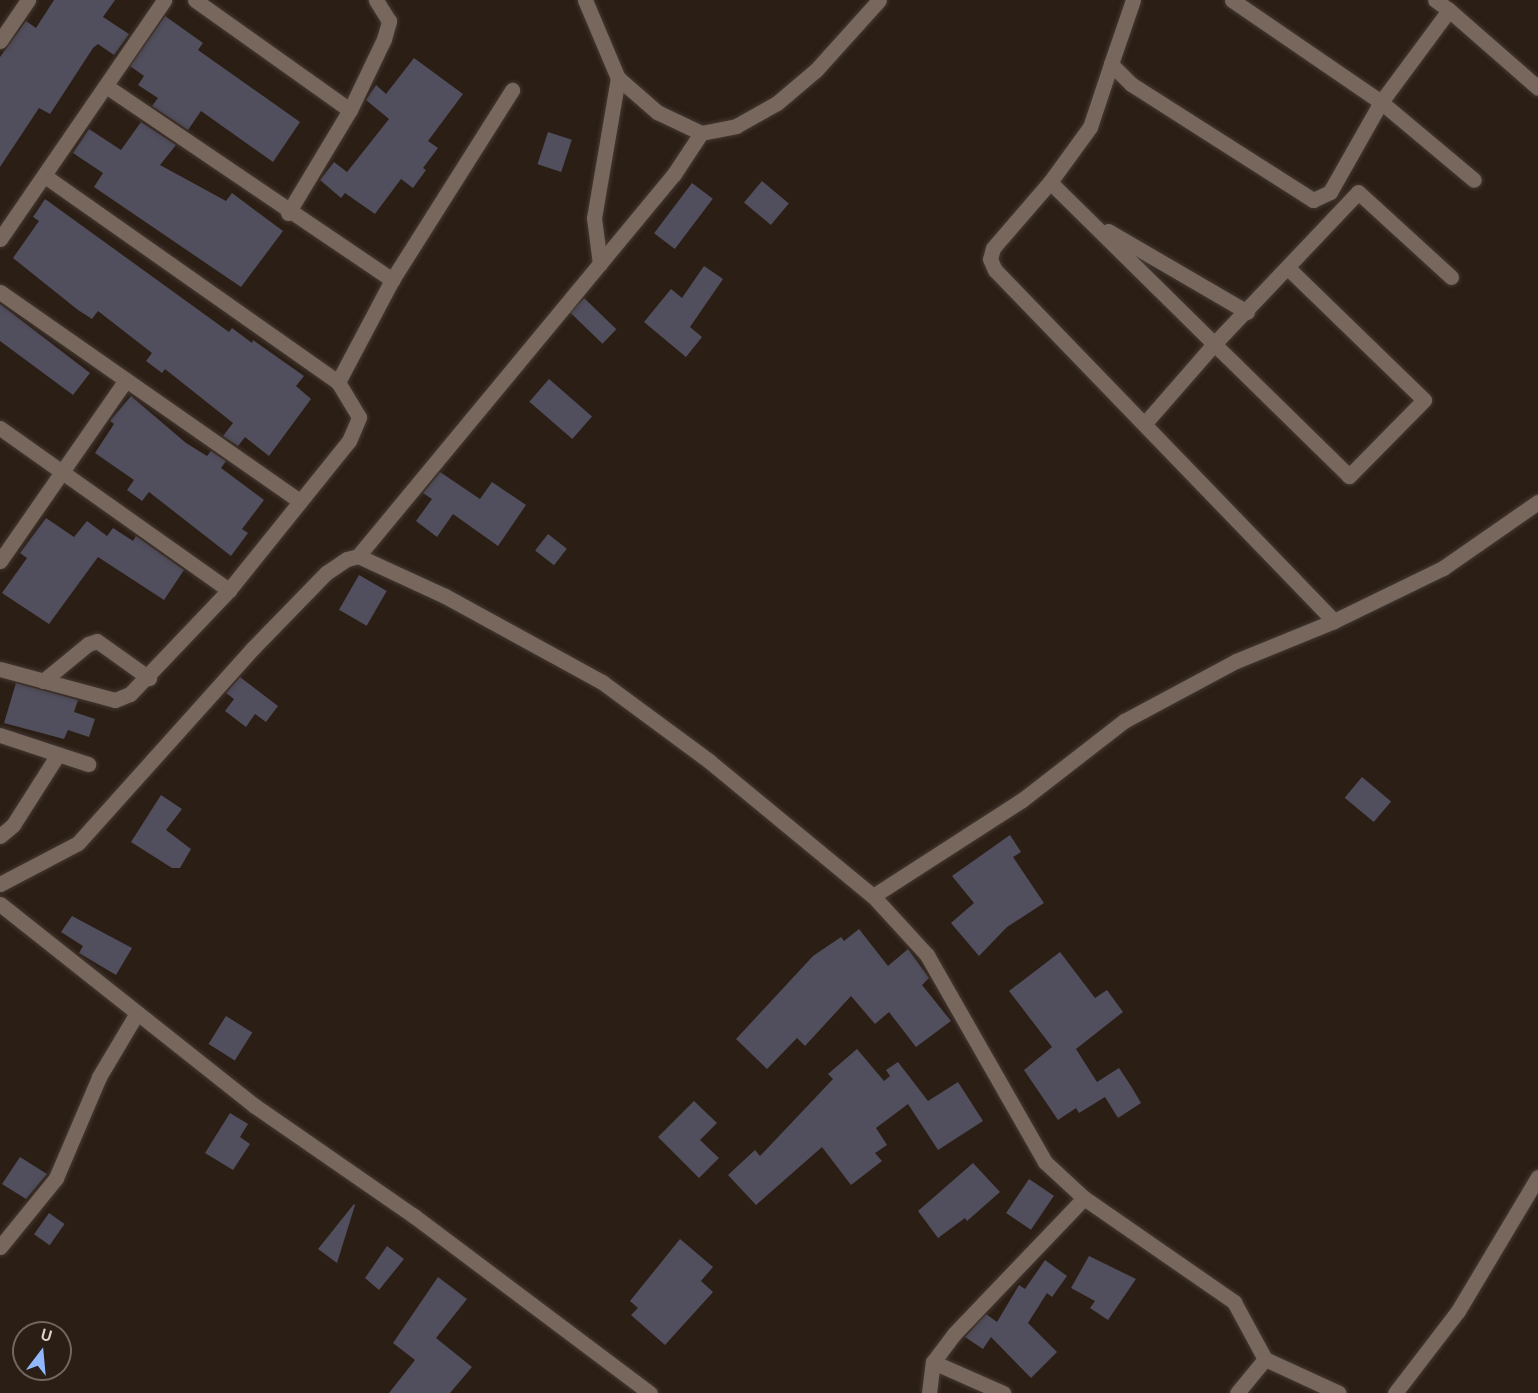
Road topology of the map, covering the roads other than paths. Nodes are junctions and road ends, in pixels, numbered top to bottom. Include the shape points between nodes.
1 (28, 0) edge
2 (164, 0) edge
3 (195, 0) edge
4 (376, 0) edge
5 (585, 0) edge
6 (879, 0) edge
7 (1133, 0) edge
8 (1232, 0) edge
9 (1435, 0) edge
10 (1449, 10) junction
11 (0, 40) edge
12 (1111, 64) junction
13 (618, 78) junction
14 (106, 86) junction
15 (1538, 88) edge
16 (512, 90) dead end
17 (1381, 102) junction
18 (350, 110) junction
19 (701, 133) junction
20 (45, 176) junction
21 (1474, 180) dead end
22 (1050, 182) junction
23 (288, 213) junction
24 (1087, 219) junction
25 (0, 239) edge
26 (600, 264) junction
27 (1289, 269) junction
28 (1450, 277) dead end
29 (392, 280) junction
30 (0, 292) edge
31 (1246, 312) junction
32 (1214, 344) junction
33 (125, 381) junction
34 (338, 382) junction
35 (1146, 422) junction
36 (0, 428) edge
37 (60, 471) junction
38 (300, 501) junction
39 (1538, 502) edge
40 (358, 556) junction
41 (0, 561) edge
42 (229, 590) junction
43 (1334, 621) junction
44 (0, 669) edge
45 (149, 678) junction
46 (43, 681) junction
47 (0, 735) edge
48 (57, 756) junction
49 (88, 764) dead end
50 (0, 836) edge
51 (0, 884) edge
52 (873, 896) junction
53 (0, 904) edge
54 (137, 1013) junction
55 (1538, 1177) edge
56 (1084, 1198) junction
57 (0, 1247) edge
58 (1265, 1359) junction
59 (933, 1362) junction
60 (650, 1393) edge
61 (929, 1393) edge
62 (1003, 1393) edge
63 (1237, 1393) edge
64 (1339, 1393) edge
65 (1395, 1393) edge

1 - 11 street
2 - 14 street
3 - 18 street
4 - 18 street via 389,21 388,28
5 - 13 street
6 - 19 street via 816,70 777,103 736,126
7 - 12 street
8 - 17 street
9 - 10 street
10 - 15 street
10 - 17 street
12 - 17 street via 1131,84 1313,200 1330,192
12 - 22 street via 1090,127
13 - 19 street via 657,112
13 - 26 street via 594,218
14 - 20 street
14 - 23 street
16 - 29 street
17 - 21 street
18 - 23 street
19 - 26 street via 674,174
20 - 25 street
20 - 34 street
22 - 24 street
22 - 35 street via 993,248 990,259 995,270
23 - 29 street
24 - 31 street
24 - 32 street
26 - 40 street
27 - 28 street via 1358,192
27 - 31 street
27 - 32 street via 1424,400 1349,476
29 - 34 street
30 - 33 street
31 - 32 street
32 - 35 street
33 - 37 street
33 - 38 street
34 - 38 street via 356,408 356,429
35 - 43 street
36 - 37 street
37 - 41 street
37 - 42 street
38 - 42 street
39 - 43 street via 1443,568
40 - 51 street via 326,573 78,843
40 - 52 street via 445,596 602,682 709,761
42 - 45 street
43 - 52 street via 1236,661 1124,721 1022,800
44 - 46 street
45 - 46 street via 130,694 115,700
45 - 46 street via 97,641
47 - 48 street
48 - 49 street
48 - 50 street via 13,825
52 - 56 street via 927,955 1045,1162
53 - 54 street
54 - 57 street via 99,1077 56,1178
54 - 60 street via 255,1106 414,1216
55 - 65 street via 1458,1311
56 - 58 street via 1234,1302
56 - 59 street via 954,1334
58 - 63 street
58 - 64 street
59 - 61 street
59 - 62 street

